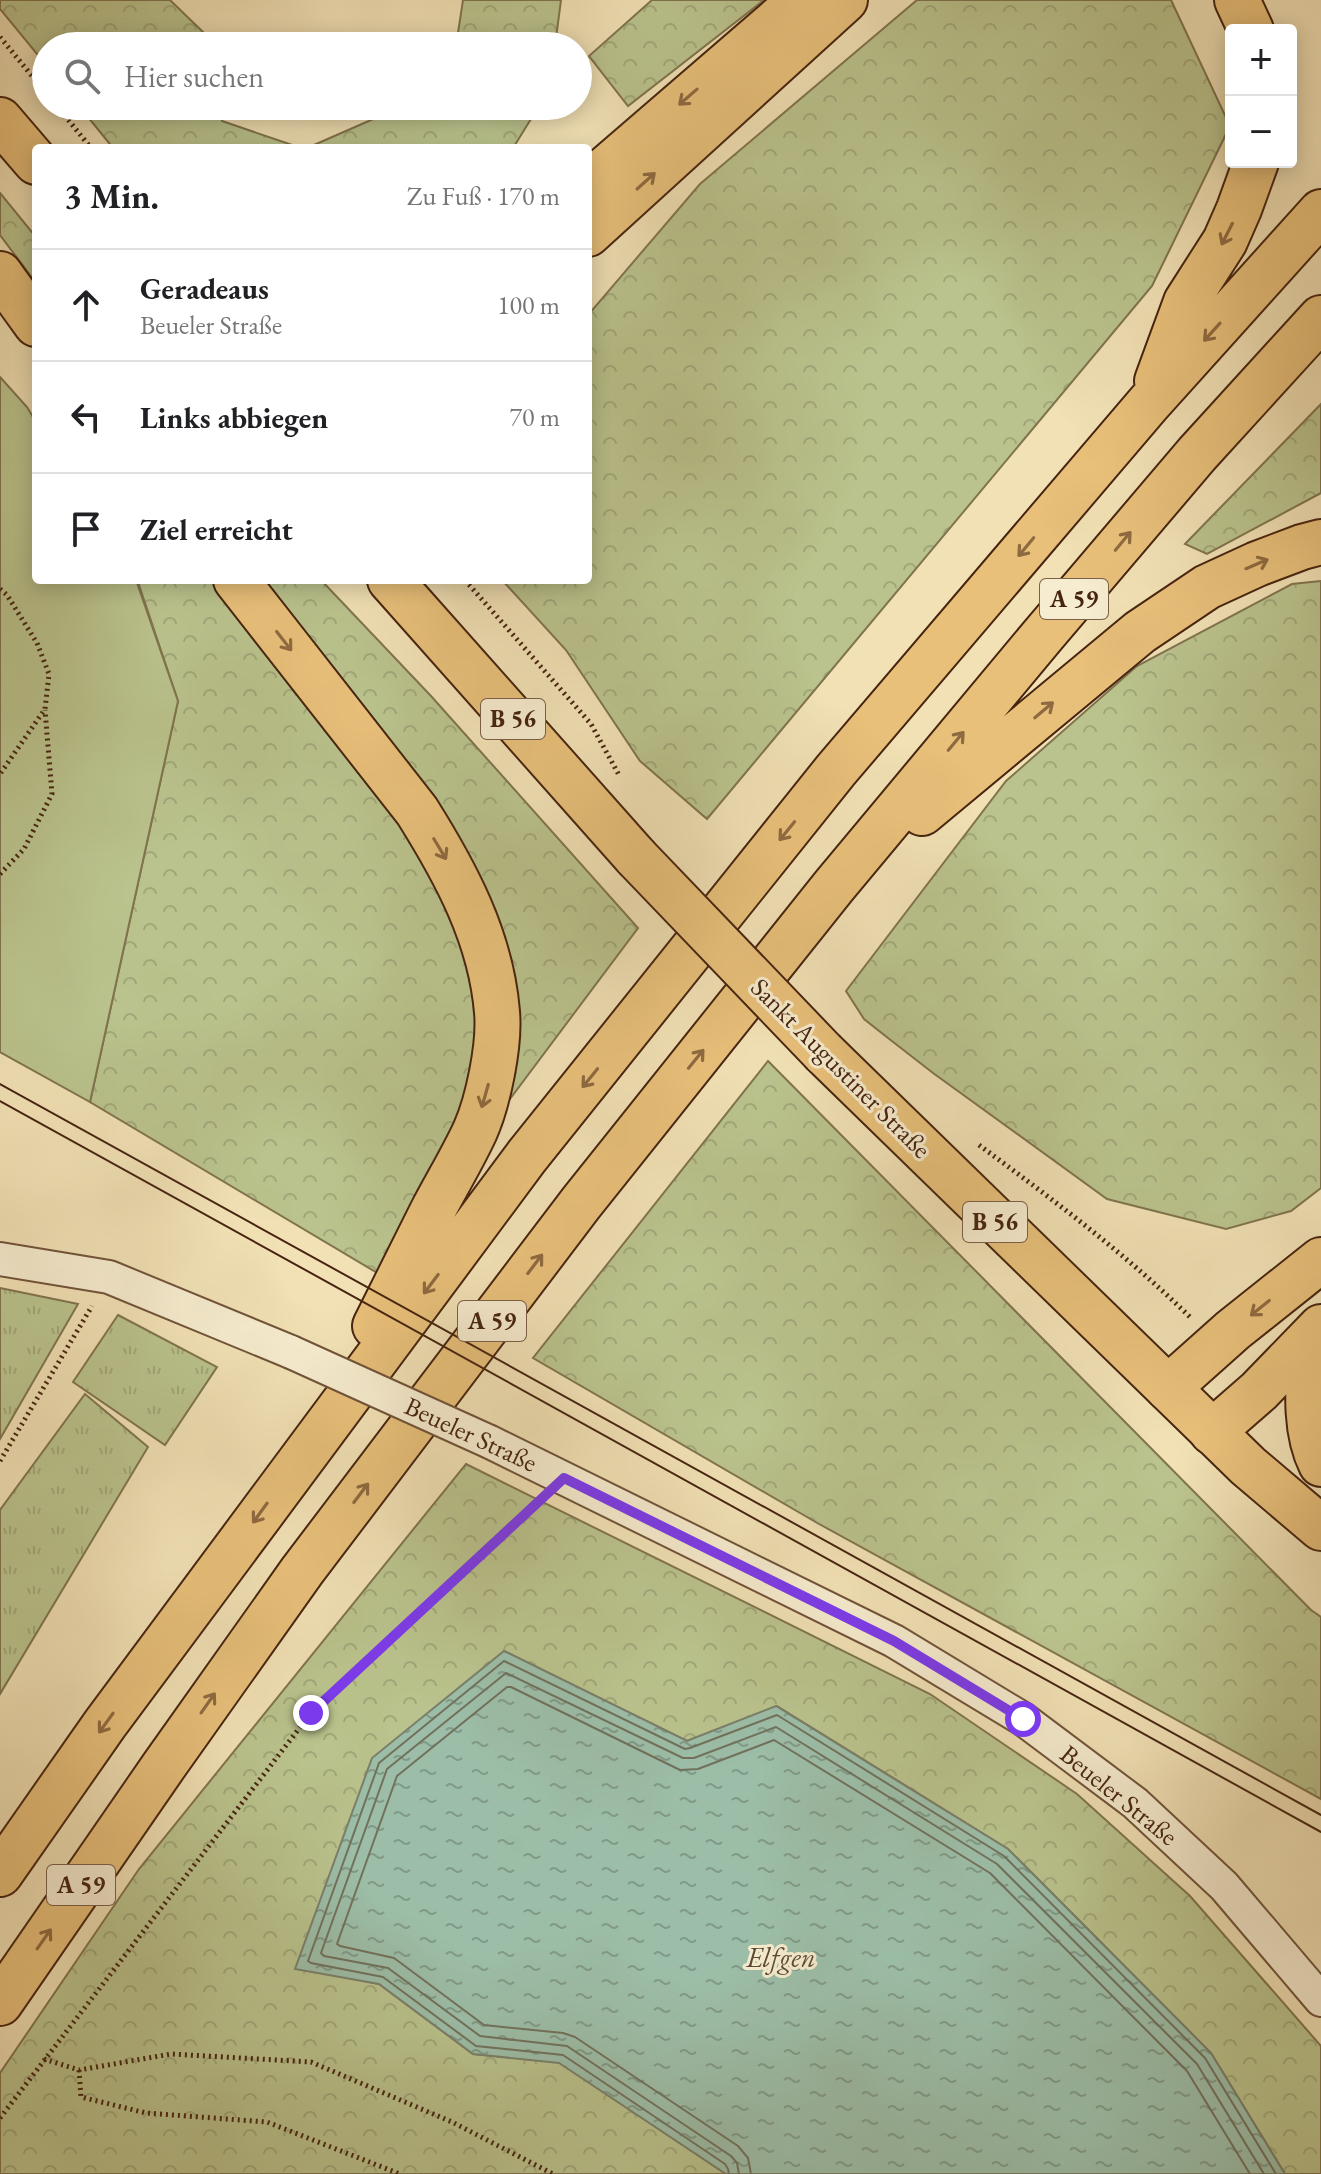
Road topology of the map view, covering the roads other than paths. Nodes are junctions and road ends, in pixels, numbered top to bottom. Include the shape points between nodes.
1 (801, 0) edge
2 (845, 0) edge
3 (1237, 0) edge
4 (1248, 24) edge
5 (0, 120) edge
6 (32, 157) edge
7 (1254, 168) edge
8 (592, 181) edge
9 (1321, 212) edge
10 (592, 230) edge
11 (0, 274) edge
12 (32, 318) edge
13 (1321, 318) edge
14 (1149, 403) junction
15 (1321, 542) edge
16 (239, 584) edge
17 (394, 584) edge
18 (834, 886) junction
19 (0, 1259) edge
20 (1321, 1260) edge
21 (1321, 1327) edge
22 (1321, 1335) edge
23 (1168, 1388) junction
24 (323, 1428) junction
25 (1212, 1432) junction
26 (1321, 1464) edge
27 (1321, 1528) edge
28 (0, 1874) edge
29 (1321, 2000) edge
30 (0, 2003) edge

1 -> 8 main road
10 -> 2 main road
3 - 4 main road
5 - 6 main road
7 -> 14 main road via 1225,241 1186,302
9 -> 14 main road, A 59
11 - 12 main road
18 -> 13 main road, A 59 via 1197,454
14 -> 24 main road, A 59 via 826,782 527,1156
18 -> 15 main road via 1140,632 1207,587
16 -> 24 main road via 417,811 443,852 480,931 498,1015 490,1081 476,1128
17 - 23 main road, Sankt Augustiner Straße / B 56, bridge via 636,857 824,1053
30 -> 18 main road, A 59 via 302,1571 581,1203
19 - 29 street, Beueler Straße, bridge via 109,1277 291,1352 490,1442 894,1641 1023,1719 1135,1803 1224,1886
20 -> 23 main road
21 - 25 main road
22 - 26 main road via 1312,1356 1309,1424
23 - 25 main road, Sankt Augustiner Straße / B 56
24 -> 28 main road, A 59
25 - 27 main road, Sankt Augustiner Straße / B 56

